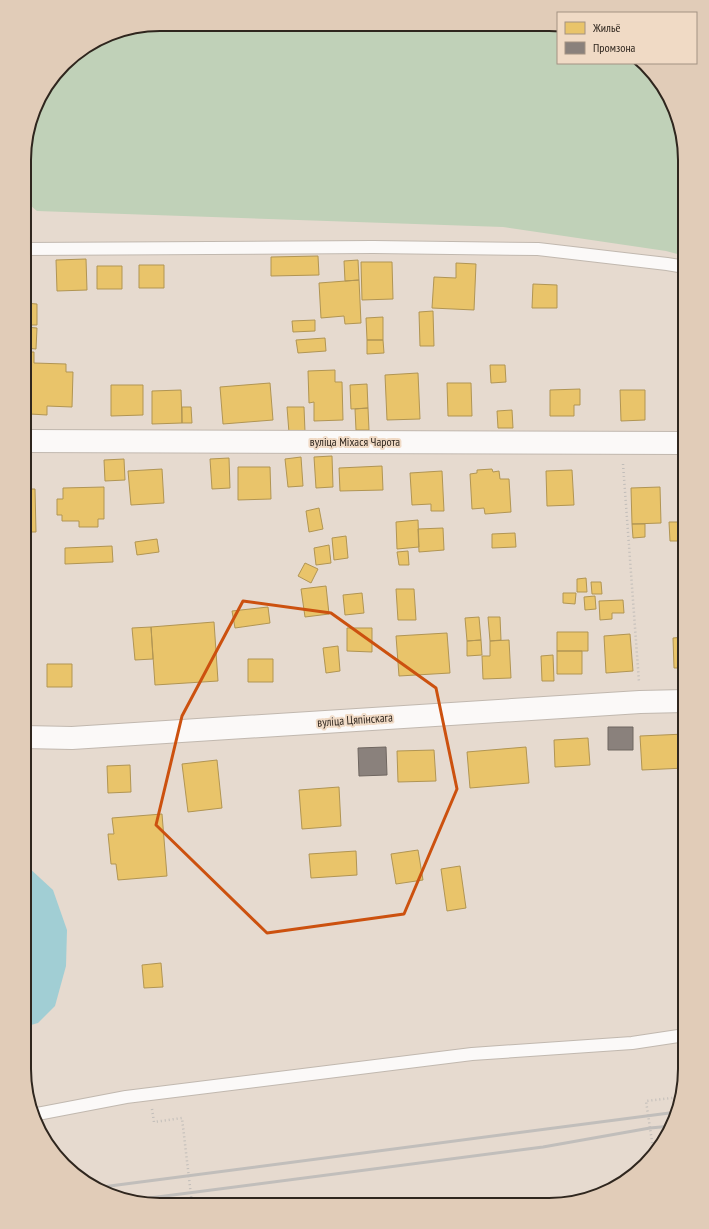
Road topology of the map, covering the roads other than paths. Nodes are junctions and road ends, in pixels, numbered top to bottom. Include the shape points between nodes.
1 (31, 249) edge
2 (678, 266) edge
3 (31, 441) edge
4 (678, 443) edge
5 (678, 701) edge
6 (31, 737) edge
7 (678, 1036) edge
8 (39, 1114) edge

1 - 2 lane via 538,249
3 - 4 street, вуліца Міхася Чарота
5 - 6 street, вуліца Цяпінскага via 72,738
7 - 8 lane via 632,1043 472,1054 126,1097

